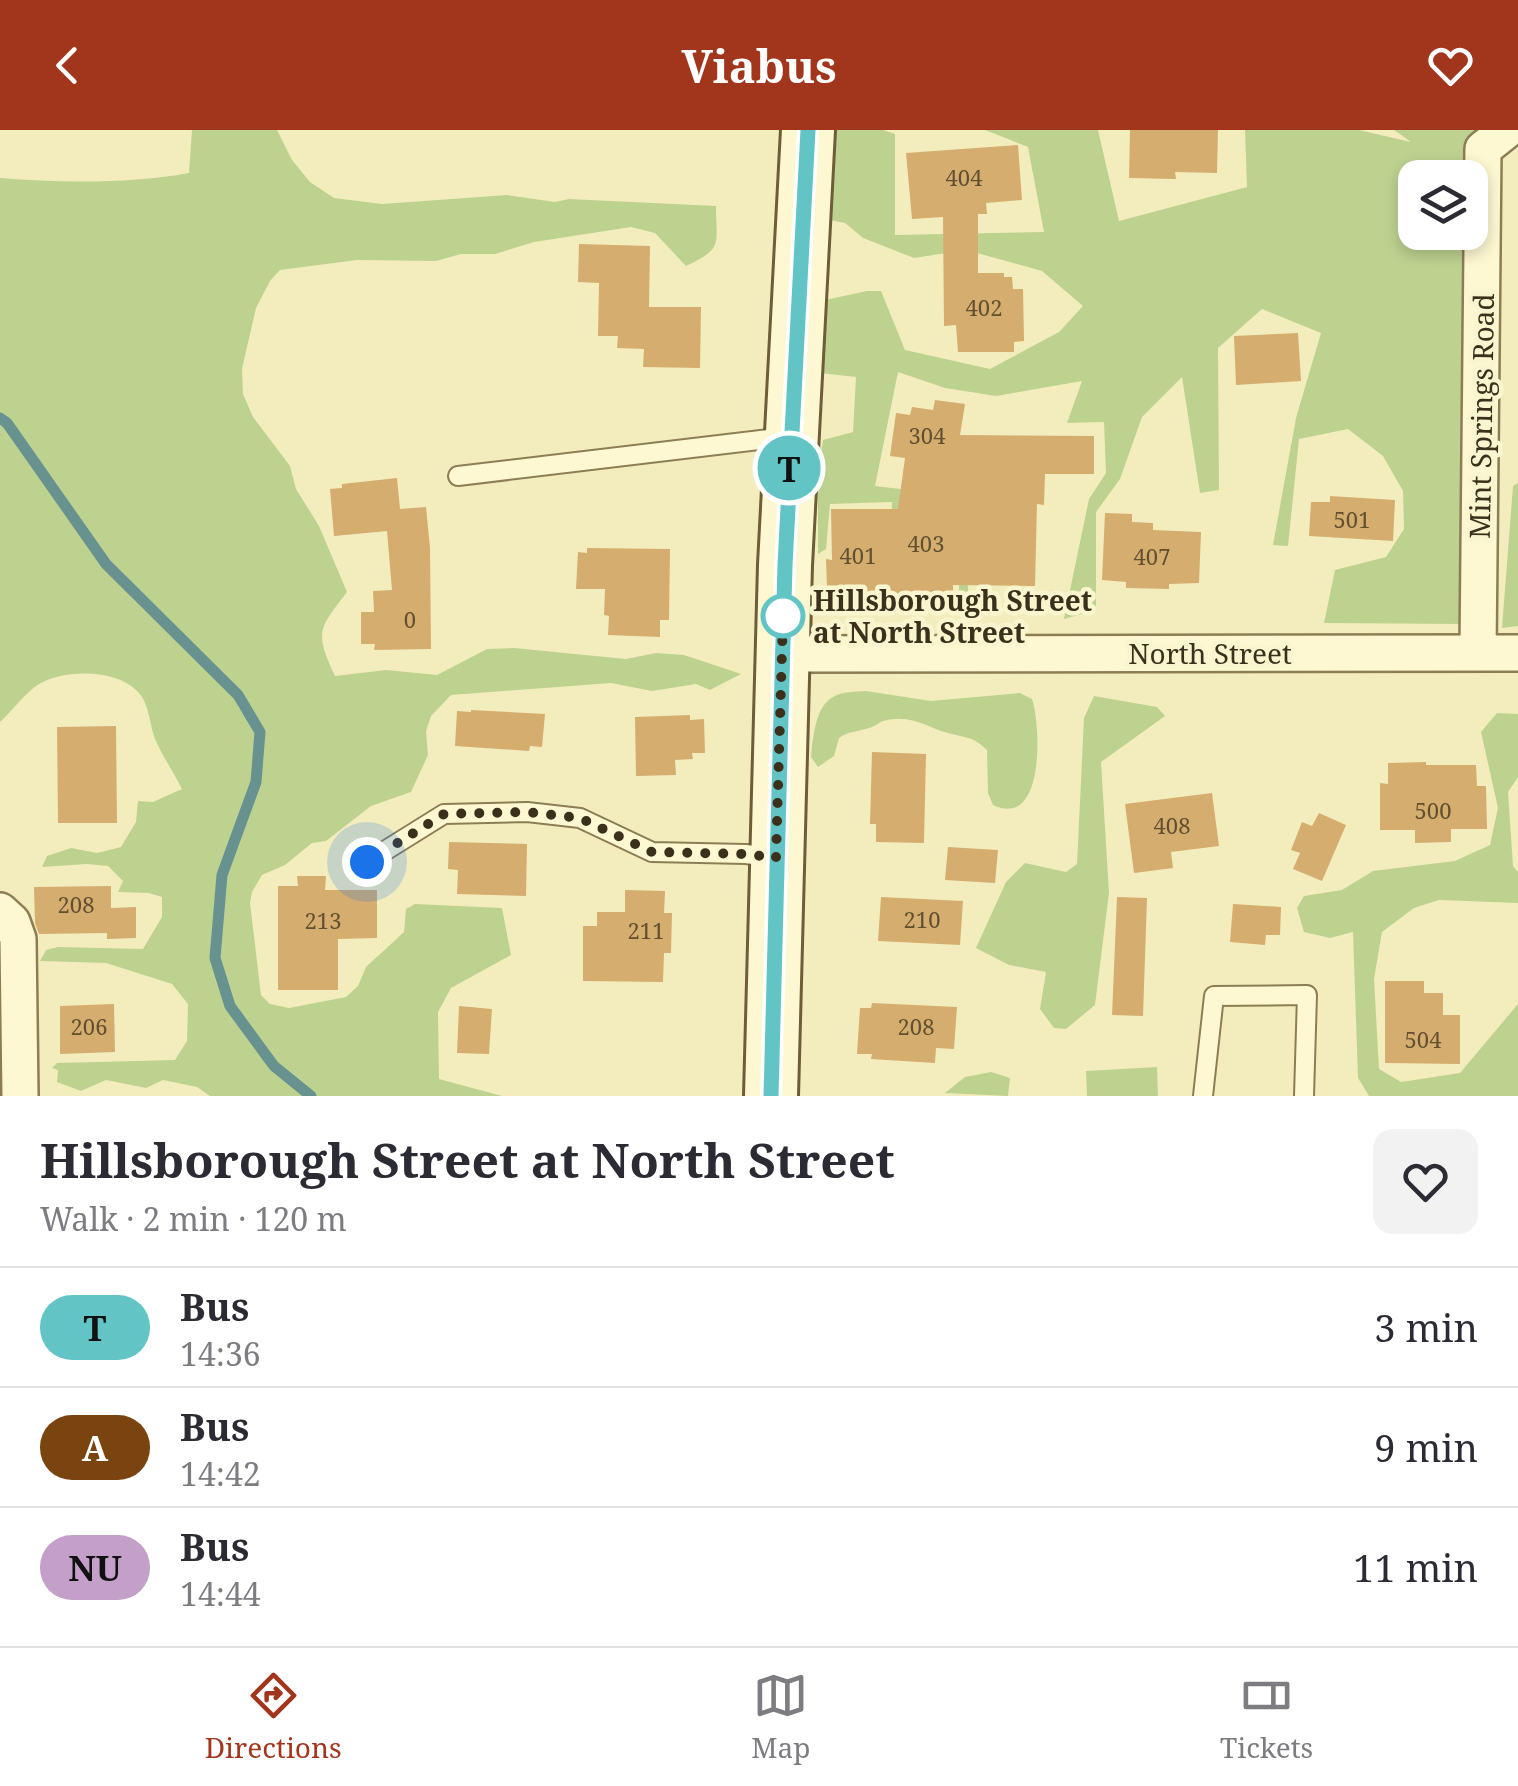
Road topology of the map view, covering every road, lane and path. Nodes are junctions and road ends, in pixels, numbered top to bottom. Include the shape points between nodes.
1 (808, 130) edge
2 (1507, 130) edge
3 (791, 436) junction
4 (458, 476) dead end
5 (1478, 652) junction
6 (1518, 652) edge
7 (782, 654) junction
8 (776, 858) junction
9 (367, 862) dead end
10 (0, 911) edge
11 (20, 1096) edge
12 (771, 1096) edge
13 (1203, 1096) edge
14 (1304, 1096) edge

1 - 3 street
2 - 5 street, Mint Springs Road via 1484,149
3 - 4 lane
3 - 7 street
5 - 6 street, North Street
5 - 7 street, North Street
7 - 8 street
8 - 9 lane via 652,852 580,818 527,812 444,814
8 - 12 street
10 - 11 street via 18,940
13 - 14 lane via 1214,996 1307,994

